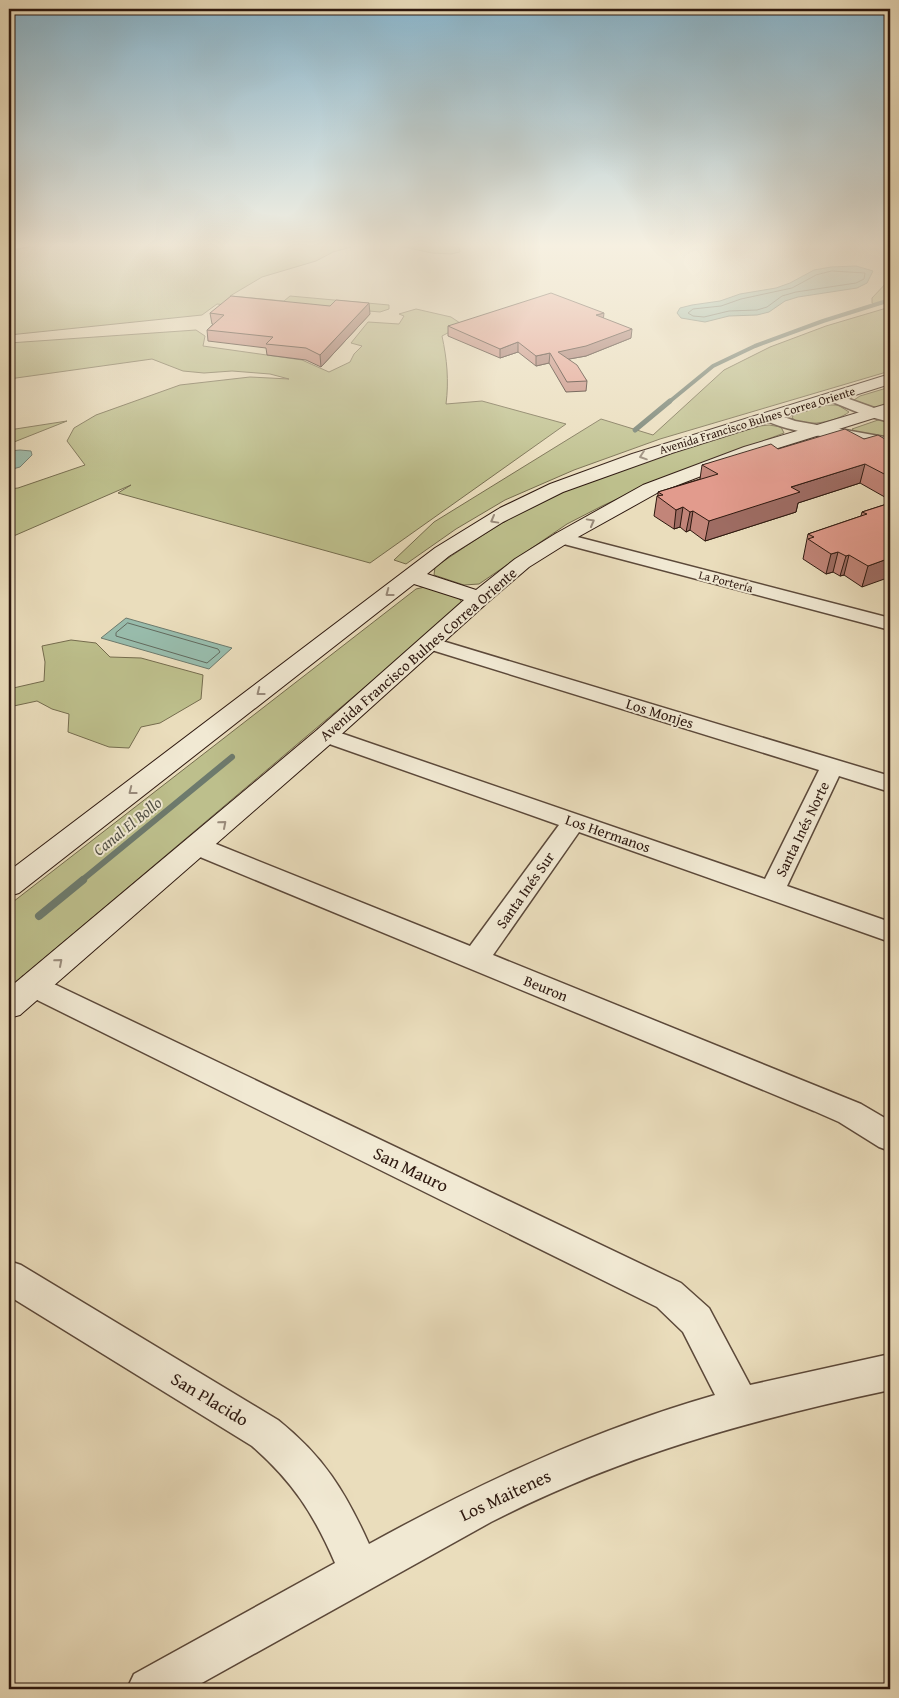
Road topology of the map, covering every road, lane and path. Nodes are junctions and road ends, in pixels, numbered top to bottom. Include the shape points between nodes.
1 (890, 379) edge
2 (835, 398) junction
3 (890, 408) edge
4 (881, 415) edge
5 (770, 417) junction
6 (817, 430) junction
7 (890, 443) edge
8 (562, 538) junction
9 (412, 576) junction
10 (479, 598) junction
11 (890, 624) edge
12 (429, 642) junction
13 (326, 735) junction
14 (832, 766) junction
15 (890, 784) edge
16 (574, 822) junction
17 (197, 846) junction
18 (9, 886) edge
19 (772, 891) junction
20 (890, 932) edge
21 (476, 959) junction
22 (33, 985) junction
23 (9, 1006) edge
24 (890, 1138) edge
25 (9, 1277) edge
26 (890, 1372) edge
27 (741, 1406) junction
28 (360, 1572) junction
29 (149, 1689) edge

1 - 2 street, Avenida Francisco Bulnes Correa Oriente
2 - 4 street
2 - 5 street, Avenida Francisco Bulnes Correa Oriente
3 - 4 street, Avenida Francisco Bulnes Correa Oriente
4 - 6 street, Avenida Francisco Bulnes Correa Oriente
5 - 6 street
5 -> 9 street, Avenida Francisco Bulnes Correa Oriente via 600,471 537,498 490,522 442,552
6 - 7 street
8 -> 6 street, Avenida Francisco Bulnes Correa Oriente via 650,489 724,460
8 - 10 street, Avenida Francisco Bulnes Correa Oriente via 522,563
8 - 11 street, La Portería
9 - 10 street
9 -> 18 street, Avenida Francisco Bulnes Correa Oriente
10 - 12 street, Avenida Francisco Bulnes Correa Oriente
12 - 13 street, Avenida Francisco Bulnes Correa Oriente
12 - 14 street, Los Monjes
13 - 16 street, Los Hermanos
17 -> 13 street, Avenida Francisco Bulnes Correa Oriente
14 - 15 street, Los Monjes
14 - 19 street, Santa Inés Norte
16 - 19 street, Los Hermanos
16 - 21 street, Santa Inés Sur
17 - 21 street, Beuron
22 -> 17 street, Avenida Francisco Bulnes Correa Oriente
19 - 20 street, Los Hermanos
21 - 24 street, Beuron via 825,1102
22 - 23 street, Avenida Francisco Bulnes Correa Oriente
22 - 27 street, San Mauro via 669,1295 696,1320
25 - 28 street, San Placido via 265,1432 285,1448 322,1491
26 - 27 street, Los Maitenes
27 - 28 street, Los Maitenes via 661,1430 581,1460 453,1519
28 - 29 street, Los Maitenes

